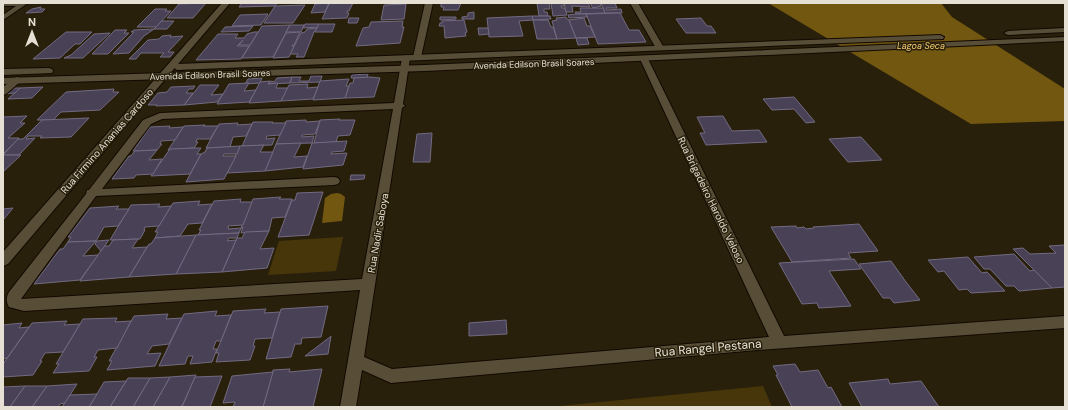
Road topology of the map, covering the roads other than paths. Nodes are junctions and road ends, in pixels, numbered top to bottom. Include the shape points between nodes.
1 (25, 3) edge
2 (226, 3) edge
3 (429, 3) edge
4 (634, 3) edge
5 (3, 4) edge
6 (3, 18) edge
7 (1065, 30) edge
8 (1065, 39) edge
9 (660, 48) junction
10 (417, 57) junction
11 (644, 59) junction
12 (405, 64) junction
13 (171, 68) junction
14 (3, 72) edge
15 (163, 76) junction
16 (17, 80) junction
17 (3, 81) edge
18 (3, 92) edge
19 (400, 106) junction
20 (334, 181) dead end
21 (91, 193) junction
22 (3, 261) edge
23 (369, 284) junction
24 (1065, 322) edge
25 (779, 342) junction
26 (355, 360) junction
27 (348, 407) edge

1 - 5 street
1 - 6 street
2 - 13 street, Rua Firmino Ananias Cardoso
3 - 10 street
4 - 9 street
7 - 9 street, Avenida Edilson Brasil Soares
8 - 11 street, Avenida Edilson Brasil Soares
9 - 10 street, Avenida Edilson Brasil Soares
10 - 12 street, Avenida Edilson Brasil Soares
11 - 12 street, Avenida Edilson Brasil Soares
11 - 25 street, Rua Brigadeiro Haroldo Veloso
12 - 13 street, Avenida Edilson Brasil Soares
12 - 15 street, Avenida Edilson Brasil Soares
12 - 19 street, Rua Nadir Saboya
13 - 14 street, Avenida Edilson Brasil Soares
13 - 15 street, Rua Firmino Ananias Cardoso
15 - 16 street, Avenida Edilson Brasil Soares
15 - 22 street, Rua Firmino Ananias Cardoso
16 - 17 street, Avenida Edilson Brasil Soares
16 - 18 street
19 - 21 street via 156,117 146,122
19 - 23 street, Rua Nadir Saboya
20 - 21 street
21 - 23 street via 14,296 14,303
23 - 26 street, Rua Nadir Saboya
24 - 25 street, Rua Rangel Pestana
25 - 26 street, Rua Rangel Pestana via 391,376
26 - 27 street, Rua Nadir Saboya

